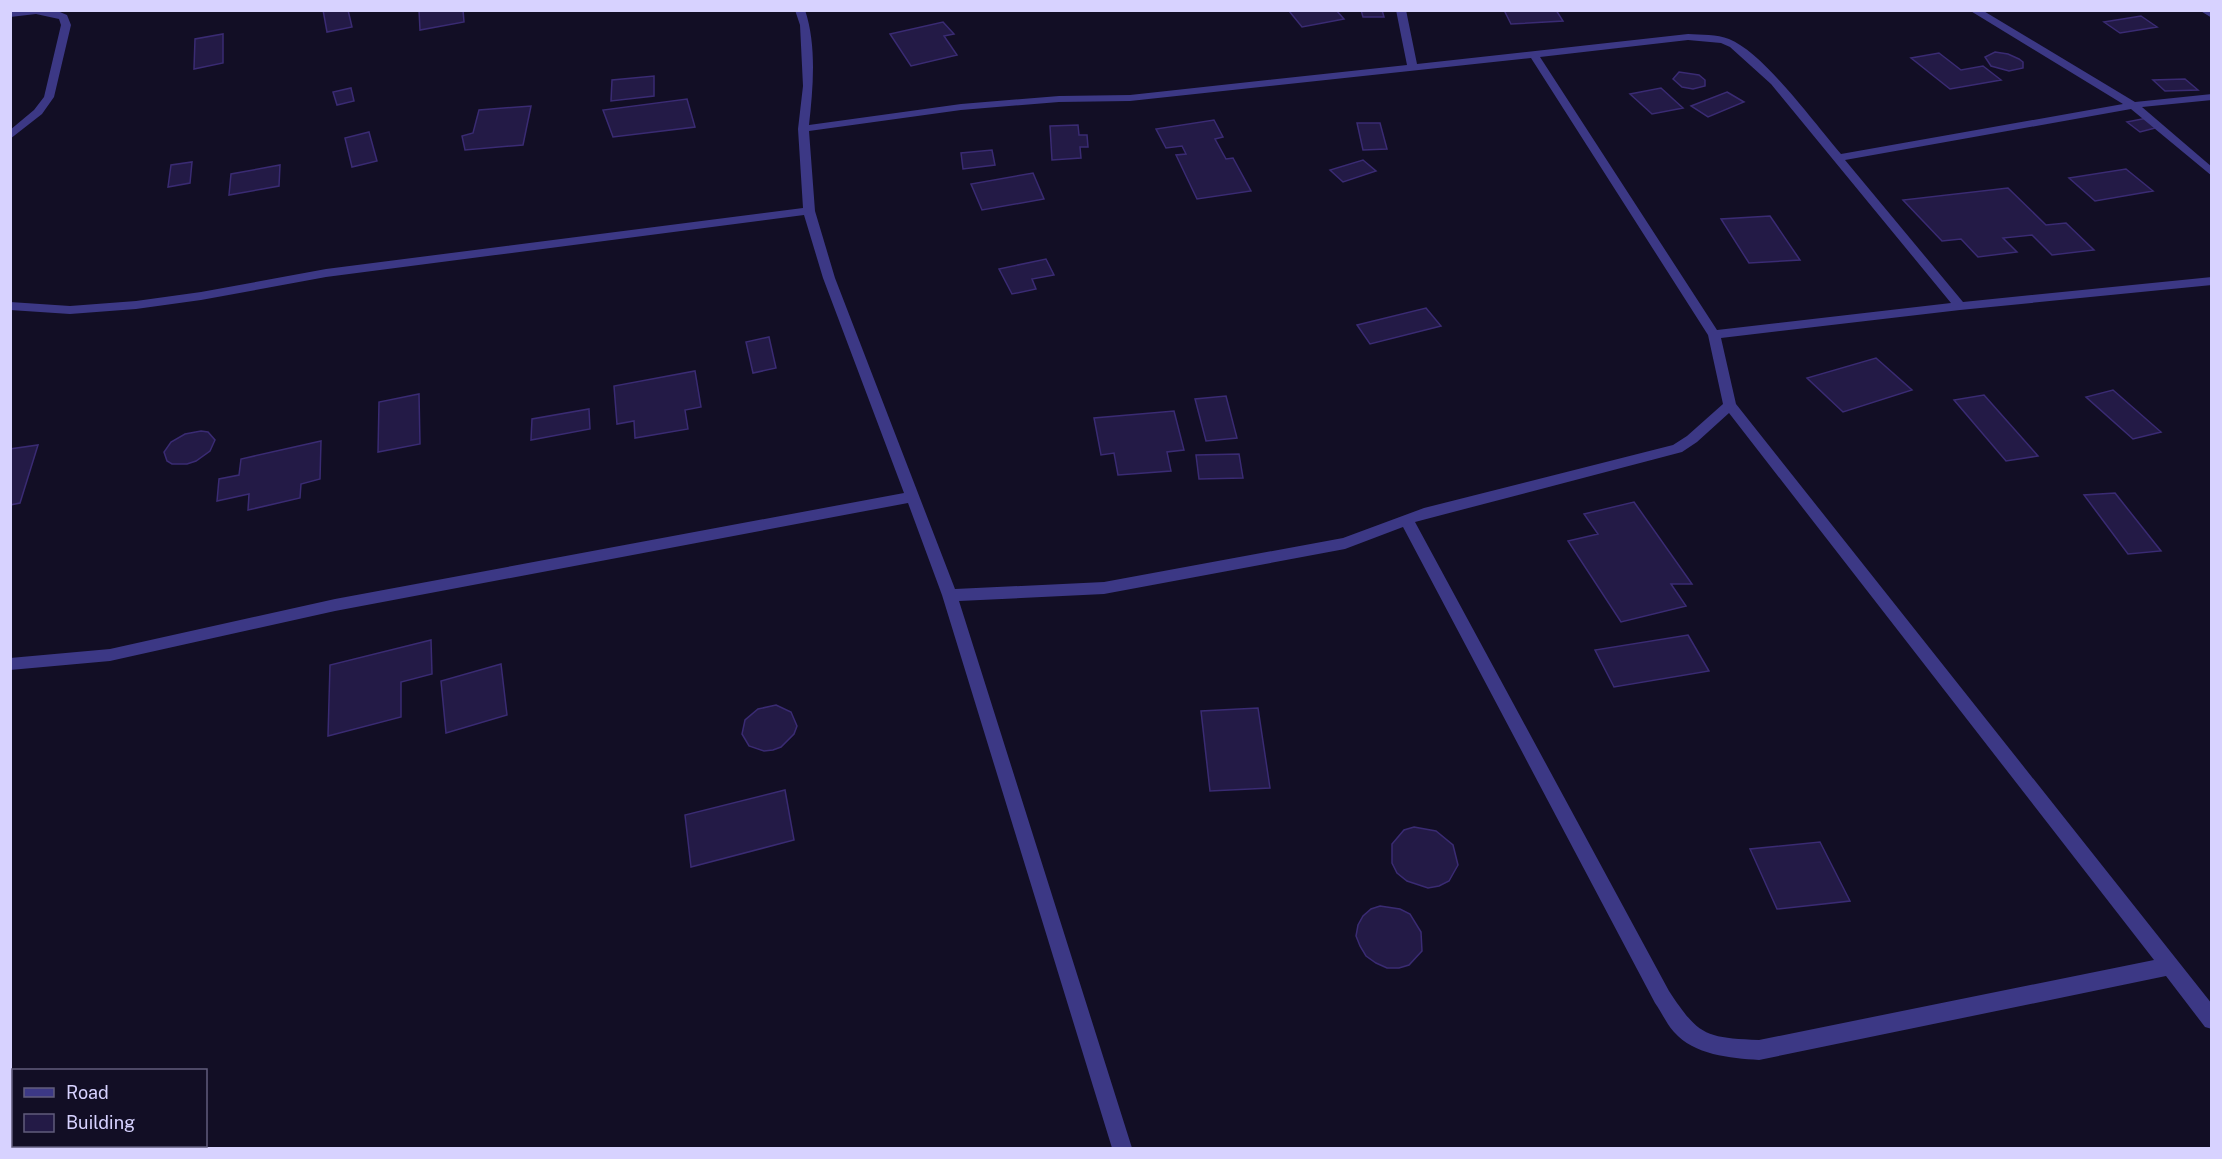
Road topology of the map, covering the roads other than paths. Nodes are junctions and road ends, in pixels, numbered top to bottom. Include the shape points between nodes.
1 (800, 10) edge
2 (1401, 10) edge
3 (1974, 10) edge
4 (2204, 10) edge
5 (10, 14) edge
6 (2211, 15) edge
7 (1534, 55) junction
8 (1413, 68) junction
9 (2211, 97) edge
10 (2133, 105) junction
11 (802, 129) junction
12 (10, 136) edge
13 (1838, 158) junction
14 (2211, 173) edge
15 (809, 211) junction
16 (2211, 281) edge
17 (10, 306) edge
18 (1960, 306) junction
19 (1714, 335) junction
20 (1731, 405) junction
21 (912, 497) junction
22 (1406, 519) junction
23 (950, 595) junction
24 (10, 664) edge
25 (2170, 966) junction
26 (2211, 1020) edge
27 (1122, 1149) edge

1 - 11 street via 805,26 808,86
2 - 8 street
3 - 10 street
4 - 6 street
5 - 12 street via 50,12 64,17 66,25 50,96
7 - 8 street
7 - 13 street via 1688,37 1723,40 1775,82
7 - 19 street
8 - 11 street via 1130,98 961,107
9 - 10 street
10 - 13 street
10 - 14 street
11 - 15 street
13 - 18 street
15 - 17 street via 326,273 136,305 70,310
15 - 21 street via 829,278
16 - 18 street
18 - 19 street
19 - 20 street
20 - 22 street via 1677,448
20 - 25 street
21 - 23 street
21 - 24 street via 335,605 110,655
22 - 23 street via 1345,543 1104,588
22 - 25 street via 1662,997 1682,1028 1704,1042 1759,1050
23 - 27 street
25 - 26 street

